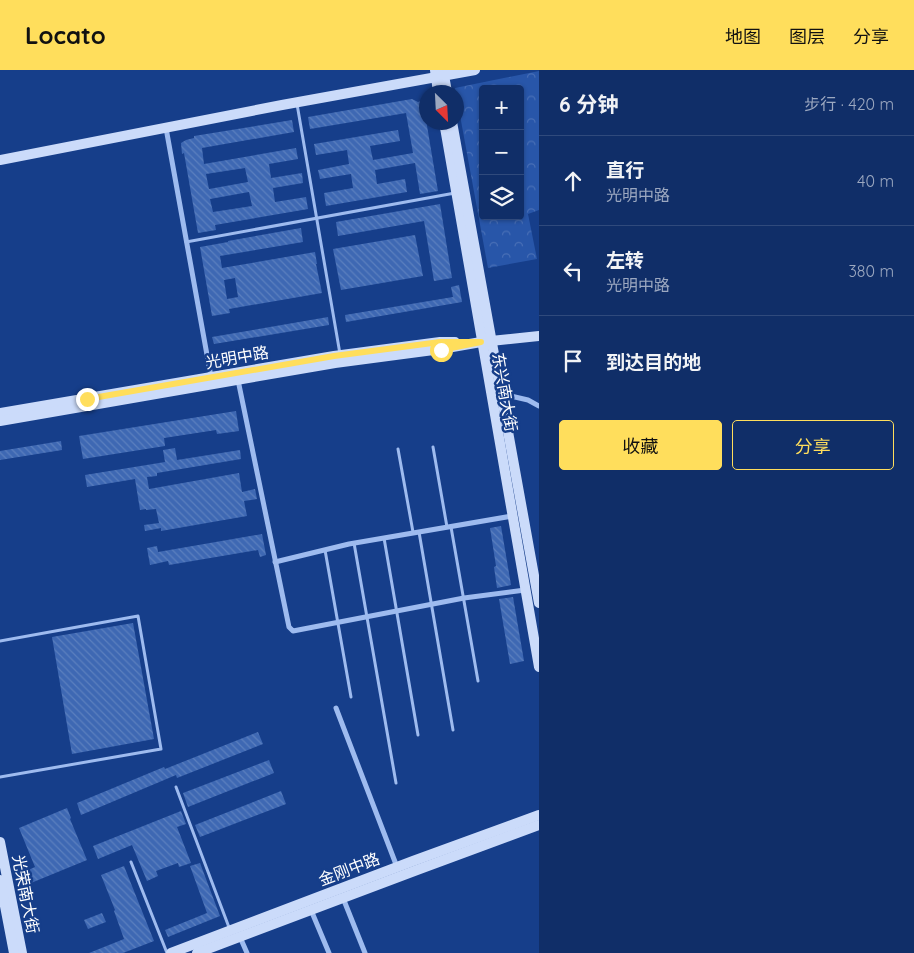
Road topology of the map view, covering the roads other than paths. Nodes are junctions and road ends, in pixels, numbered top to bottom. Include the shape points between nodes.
1 (475, 70) edge
2 (439, 73) edge
3 (444, 85) edge
4 (297, 102) junction
5 (166, 128) junction
6 (445, 130) edge
7 (453, 130) edge
8 (0, 160) edge
9 (456, 193) junction
10 (317, 218) junction
11 (186, 242) junction
12 (539, 336) edge
13 (492, 341) junction
14 (481, 342) junction
15 (340, 355) junction
16 (211, 377) junction
17 (238, 380) junction
18 (502, 394) junction
19 (539, 406) edge
20 (0, 413) edge
21 (0, 421) edge
22 (433, 447) dead end
23 (398, 449) dead end
24 (512, 516) junction
25 (449, 527) junction
26 (416, 532) junction
27 (384, 538) junction
28 (354, 543) junction
29 (325, 550) junction
30 (275, 562) junction
31 (525, 590) junction
32 (464, 598) junction
33 (539, 603) edge
34 (432, 605) junction
35 (397, 611) junction
36 (367, 617) junction
37 (338, 623) junction
38 (0, 641) edge
39 (539, 666) edge
40 (478, 681) dead end
41 (351, 697) dead end
42 (336, 708) dead end
43 (453, 730) dead end
44 (418, 736) dead end
45 (0, 777) edge
46 (396, 783) dead end
47 (176, 787) dead end
48 (539, 815) edge
49 (539, 825) edge
50 (0, 842) edge
51 (131, 862) dead end
52 (397, 867) junction
53 (0, 880) edge
54 (343, 898) junction
55 (312, 910) junction
56 (230, 930) junction
57 (240, 937) junction
58 (14, 953) edge
59 (22, 953) edge
60 (169, 953) edge
61 (198, 953) edge
62 (247, 953) edge
63 (329, 953) edge
64 (365, 953) edge

1 - 2 street
2 - 3 street
2 - 4 street
4 - 5 street
4 - 10 lane
5 - 8 street
5 - 11 street
6 - 9 street, 东兴南大街
7 - 13 street, 东兴南大街
9 - 10 lane
9 - 14 street, 东兴南大街
10 - 11 lane
10 - 15 lane
11 - 16 street
12 - 13 street, 光明中路
13 - 14 street, 光明中路
13 - 18 street, 东兴南大街
14 - 15 street, 光明中路 via 440,342
14 - 17 street, 光明中路
14 - 24 street, 东兴南大街
15 - 16 street, 光明中路
16 - 20 street, 光明中路
17 - 21 street, 光明中路
17 - 30 street
18 - 19 street
18 - 33 street, 东兴南大街
22 - 25 lane
23 - 26 lane
24 - 25 street
24 - 31 street, 东兴南大街
25 - 26 street
25 - 32 lane
26 - 27 street
26 - 34 lane
27 - 28 street
27 - 35 lane
28 - 29 street
28 - 36 lane
29 - 30 street
29 - 37 lane
30 - 37 street via 290,629
31 - 32 street
31 - 39 street, 东兴南大街
32 - 34 street
32 - 40 lane
34 - 35 street
34 - 43 lane
35 - 36 street
35 - 44 lane
36 - 37 street
36 - 46 lane
37 - 41 lane
38 - 45 lane via 138,616 161,749
42 - 52 street
47 - 56 lane
48 - 52 street, 金刚中路
49 - 54 street, 金刚中路
50 - 59 street, 光荣南大街
51 - 60 lane
52 - 56 street, 金刚中路
53 - 58 street, 光荣南大街
54 - 55 street, 金刚中路
54 - 64 street
55 - 57 street, 金刚中路
55 - 63 street
56 - 60 street, 金刚中路
57 - 61 street, 金刚中路
57 - 62 street

